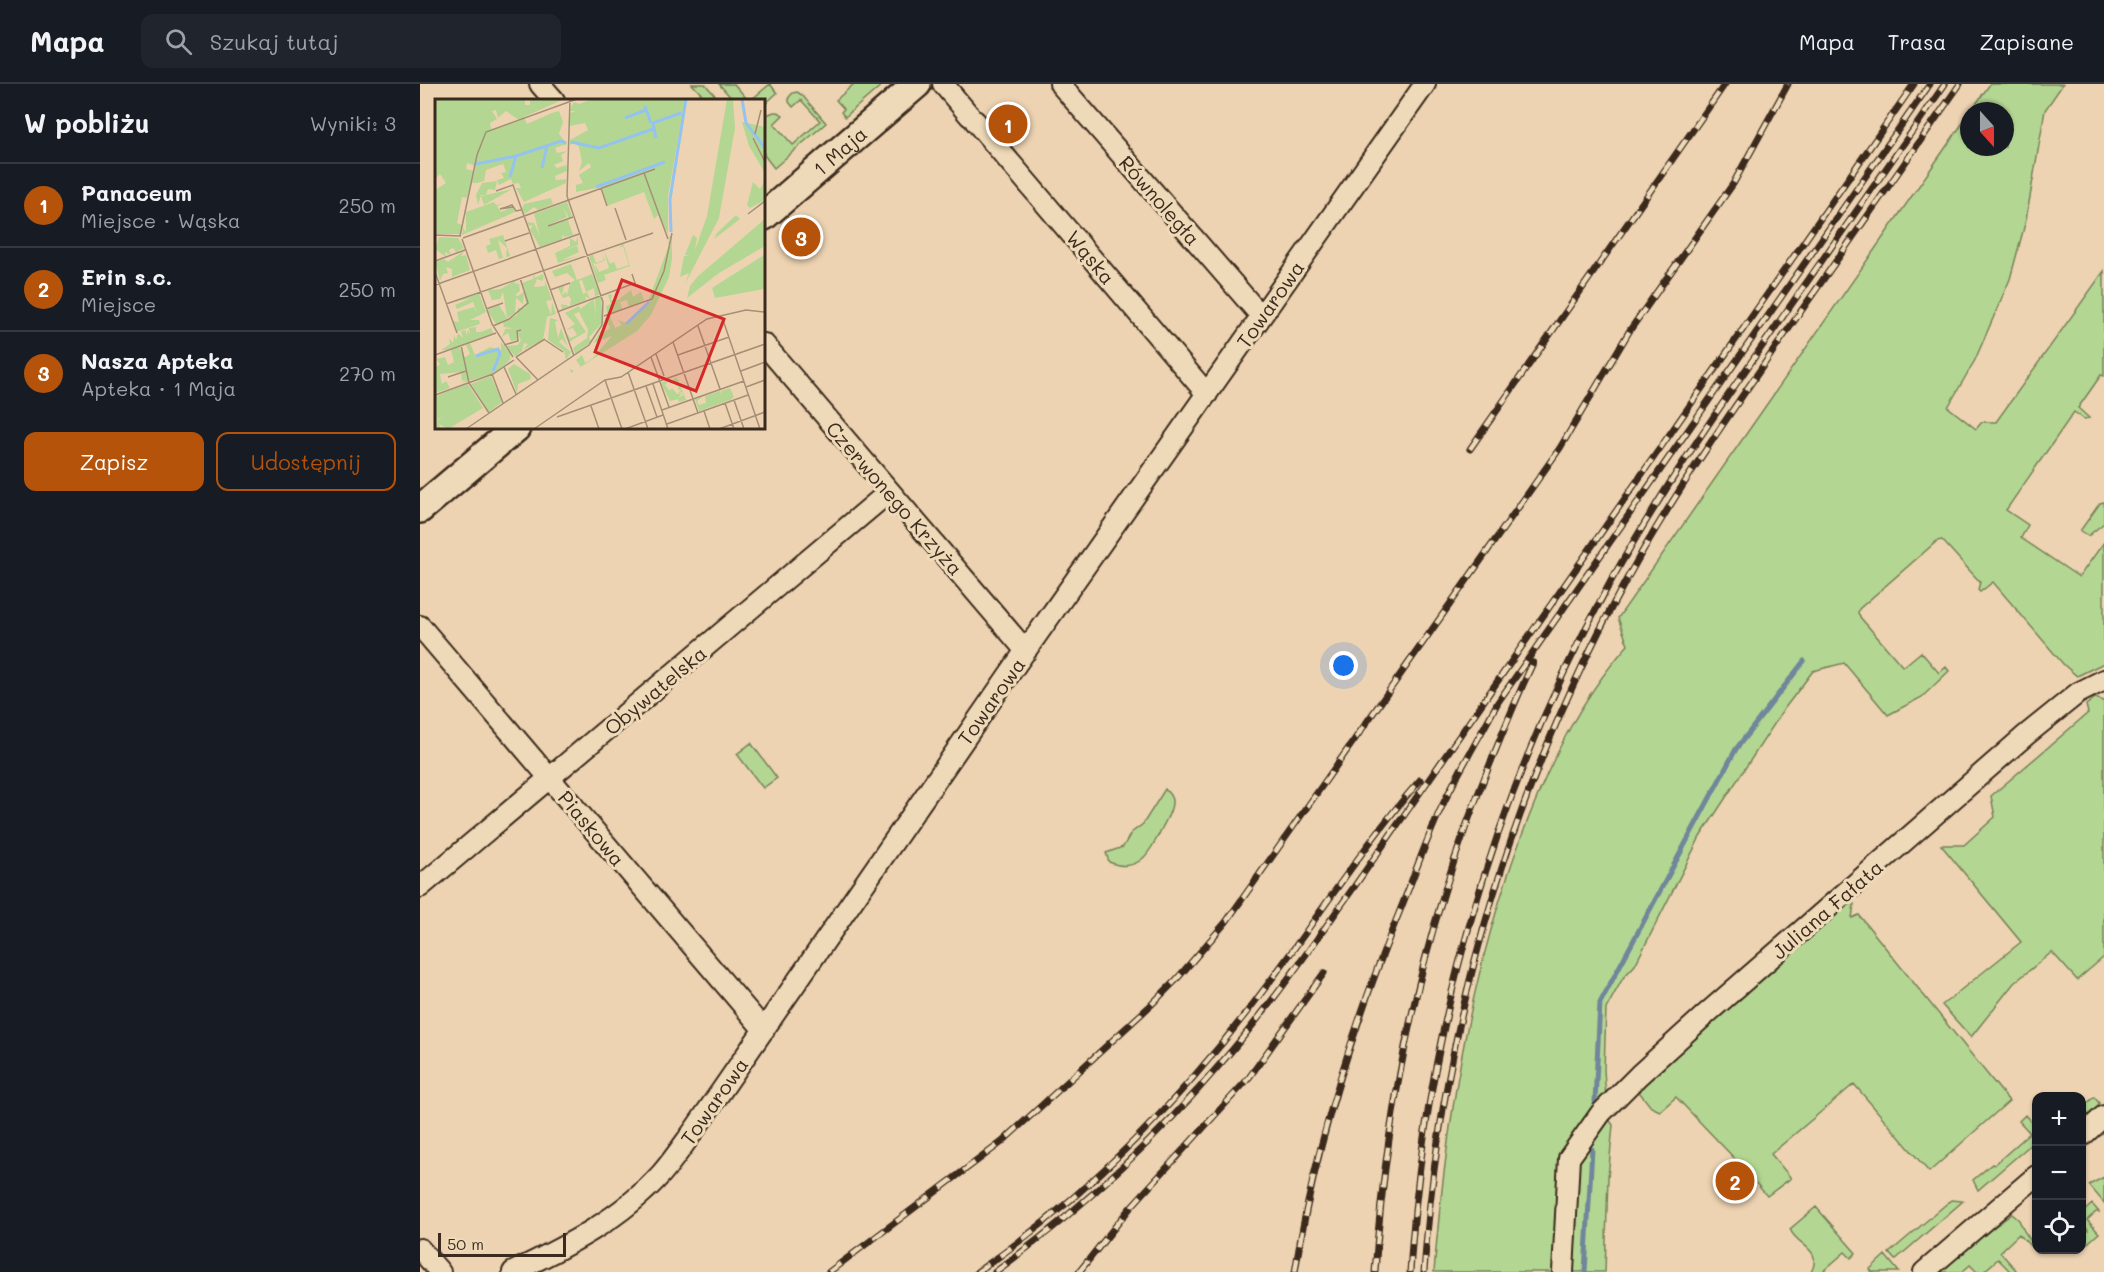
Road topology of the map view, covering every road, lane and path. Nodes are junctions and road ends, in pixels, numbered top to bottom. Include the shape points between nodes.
1 (540, 84) edge
2 (917, 84) edge
3 (943, 84) edge
4 (1060, 84) edge
5 (1425, 84) edge
6 (553, 99) edge
7 (765, 215) edge
8 (1261, 316) junction
9 (765, 346) edge
10 (1207, 394) junction
11 (515, 429) edge
12 (889, 492) junction
13 (420, 509) edge
14 (420, 626) edge
15 (1026, 651) junction
16 (2104, 680) edge
17 (550, 778) junction
18 (420, 886) edge
19 (764, 1030) junction
20 (2104, 1116) edge
21 (2086, 1132) edge
22 (2032, 1180) edge
23 (420, 1249) edge
24 (440, 1272) edge
25 (513, 1272) edge
26 (1563, 1272) edge
27 (1924, 1272) edge

1 - 6 street
2 - 7 street, 1 Maja
3 - 10 street, Wąska
4 - 8 street, Równoległa
5 - 8 street, Towarowa
8 - 10 street, Towarowa
9 - 12 street, Czerwonego Krzyża
10 - 15 street, Towarowa
11 - 13 street
12 - 15 street, Czerwonego Krzyża
12 - 17 street, Obywatelska
14 - 17 street, Piaskowa
15 - 19 street, Towarowa
16 - 26 street, Juliana Fałata via 2078,693 2026,735 1639,1075 1601,1113 1569,1158
17 - 18 street, Obywatelska
17 - 19 street, Piaskowa
19 - 25 street, Towarowa via 708,1113 645,1190 591,1232
20 - 21 street
22 - 27 street
23 - 24 street

